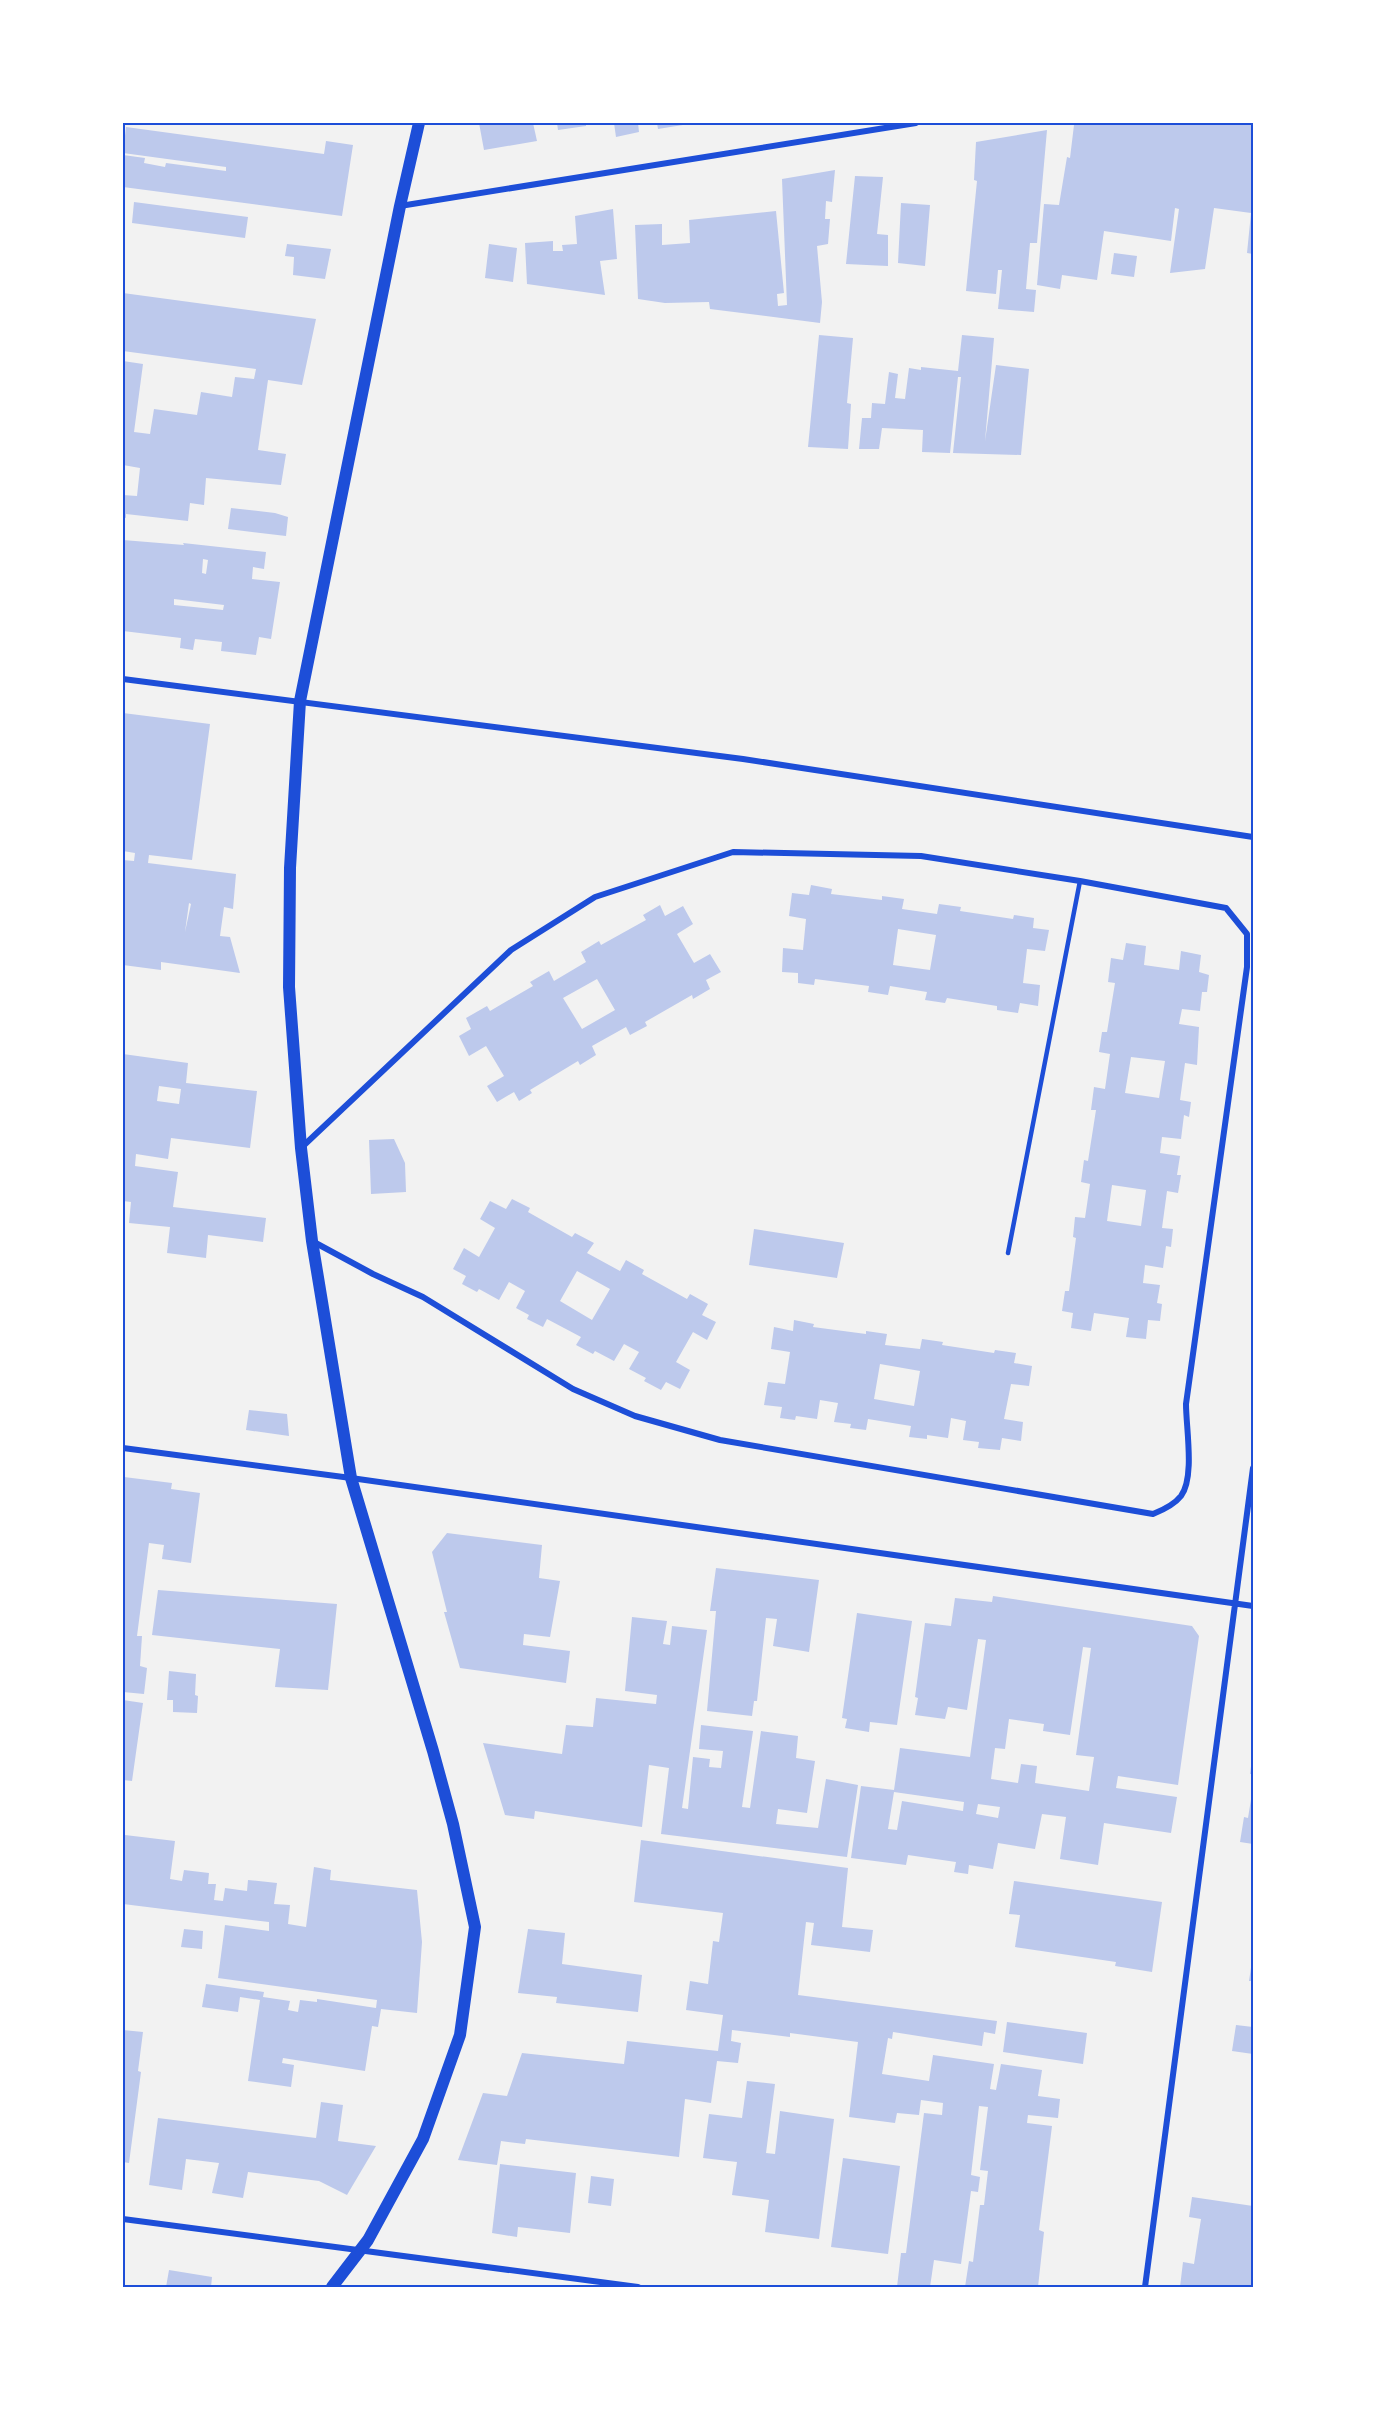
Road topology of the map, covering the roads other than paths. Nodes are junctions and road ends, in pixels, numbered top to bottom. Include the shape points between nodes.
1 (419, 123) edge
2 (916, 123) edge
3 (400, 206) junction
4 (123, 679) edge
5 (300, 701) junction
6 (1253, 837) edge
7 (1080, 881) junction
8 (302, 1148) junction
9 (312, 1241) junction
10 (1008, 1253) dead end
11 (123, 1448) edge
12 (1253, 1468) edge
13 (351, 1478) junction
14 (1234, 1603) junction
15 (1253, 1606) edge
16 (123, 2219) edge
17 (360, 2250) junction
18 (332, 2287) edge
19 (638, 2287) edge
20 (1145, 2287) edge

1 - 3 main road
2 - 3 street
3 - 5 main road
4 - 5 street
5 - 6 street via 743,759
5 - 8 main road via 290,868 289,987
7 - 8 street via 921,856 733,852 595,897 511,950
7 - 9 street via 1226,908 1247,934 1247,967 1186,1404 1188,1478 1181,1496 1167,1509 1154,1514 720,1440 635,1416 573,1389 423,1297
7 - 10 lane
8 - 9 main road
9 - 13 main road
11 - 13 street
12 - 14 street
13 - 14 street
13 - 17 main road via 433,1751 475,1927 460,2035 423,2139
14 - 15 street
14 - 20 street
16 - 17 street
17 - 18 main road
17 - 19 street

